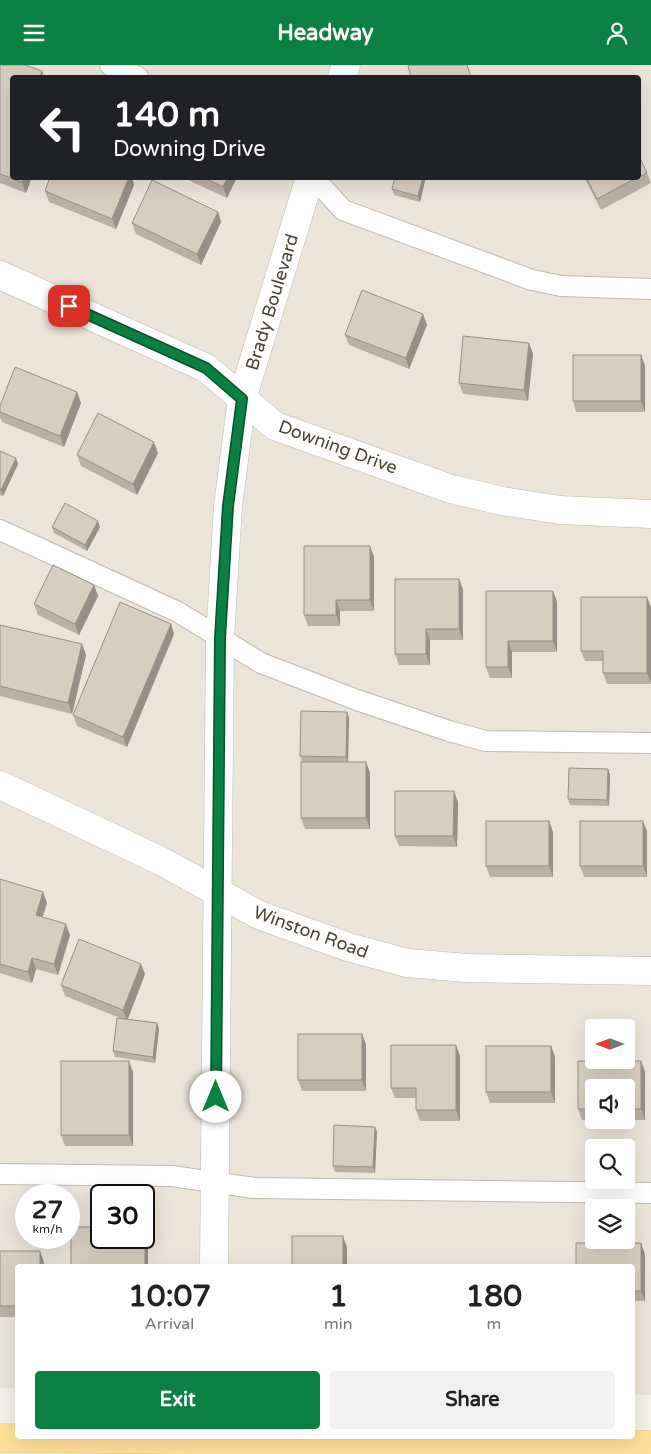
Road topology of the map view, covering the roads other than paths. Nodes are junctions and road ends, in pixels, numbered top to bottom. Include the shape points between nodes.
1 (110, 65) edge
2 (133, 75) edge
3 (311, 180) edge
4 (315, 180) edge
5 (0, 275) edge
6 (651, 289) edge
7 (242, 399) junction
8 (651, 514) edge
9 (0, 530) edge
10 (220, 638) junction
11 (651, 743) edge
12 (0, 785) edge
13 (217, 893) junction
14 (651, 971) edge
15 (0, 1174) edge
16 (215, 1182) junction
17 (651, 1193) edge
18 (214, 1264) edge
19 (0, 1437) edge
20 (15, 1437) edge
21 (213, 1439) edge
22 (651, 1445) edge

1 - 2 lane
3 - 7 street, Brady Boulevard
4 - 6 lane via 343,209 524,277 561,286
5 - 7 street, Downing Drive via 206,368
7 - 8 street, Downing Drive via 275,425 451,489 560,510
7 - 10 street, Brady Boulevard via 228,506
9 - 10 lane via 178,612
10 - 11 lane via 260,663 348,697 486,741
10 - 13 street, Brady Boulevard
12 - 13 street, Winston Road via 161,861
13 - 14 street, Winston Road via 259,915 296,929 407,963 467,968
13 - 16 street, Brady Boulevard
15 - 16 lane via 172,1176
16 - 17 lane via 254,1188
16 - 18 street, Brady Boulevard
19 - 20 main road
21 - 22 main road

